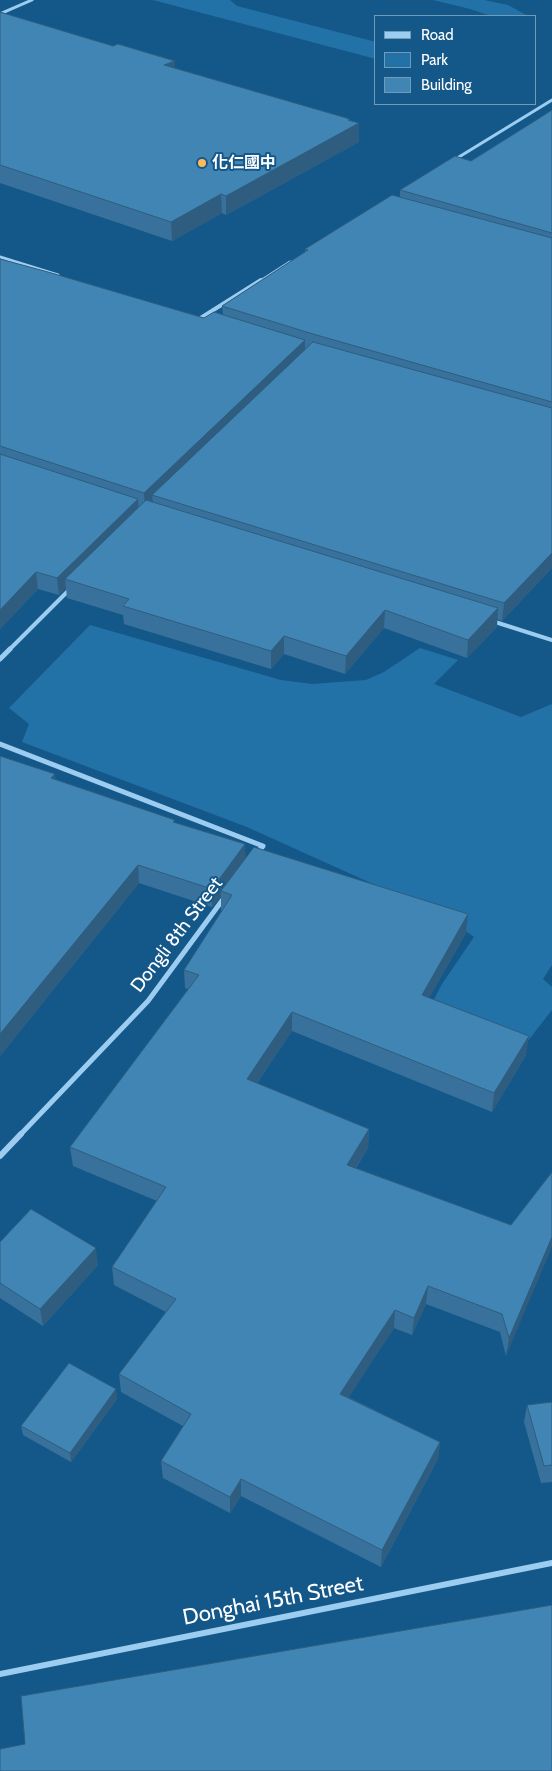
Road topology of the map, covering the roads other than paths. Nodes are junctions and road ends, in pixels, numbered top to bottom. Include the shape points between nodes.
1 (32, 0) edge
2 (0, 14) edge
3 (552, 100) edge
4 (450, 162) edge
5 (0, 257) edge
6 (291, 262) edge
7 (66, 278) edge
8 (190, 316) edge
9 (200, 319) junction
10 (209, 322) edge
11 (77, 582) edge
12 (486, 620) edge
13 (552, 640) edge
14 (0, 659) edge
15 (0, 744) edge
16 (251, 861) edge
17 (228, 892) edge
18 (0, 1156) edge
19 (552, 1563) edge
20 (0, 1674) edge

1 - 2 street
3 - 4 street
5 - 7 street
6 - 9 street
8 - 9 street
9 - 10 street
11 - 14 street
12 - 13 street
15 - 16 street via 263,846
17 - 18 street, Dongli 8th Street via 148,1001
19 - 20 street, Donghai 15th Street

